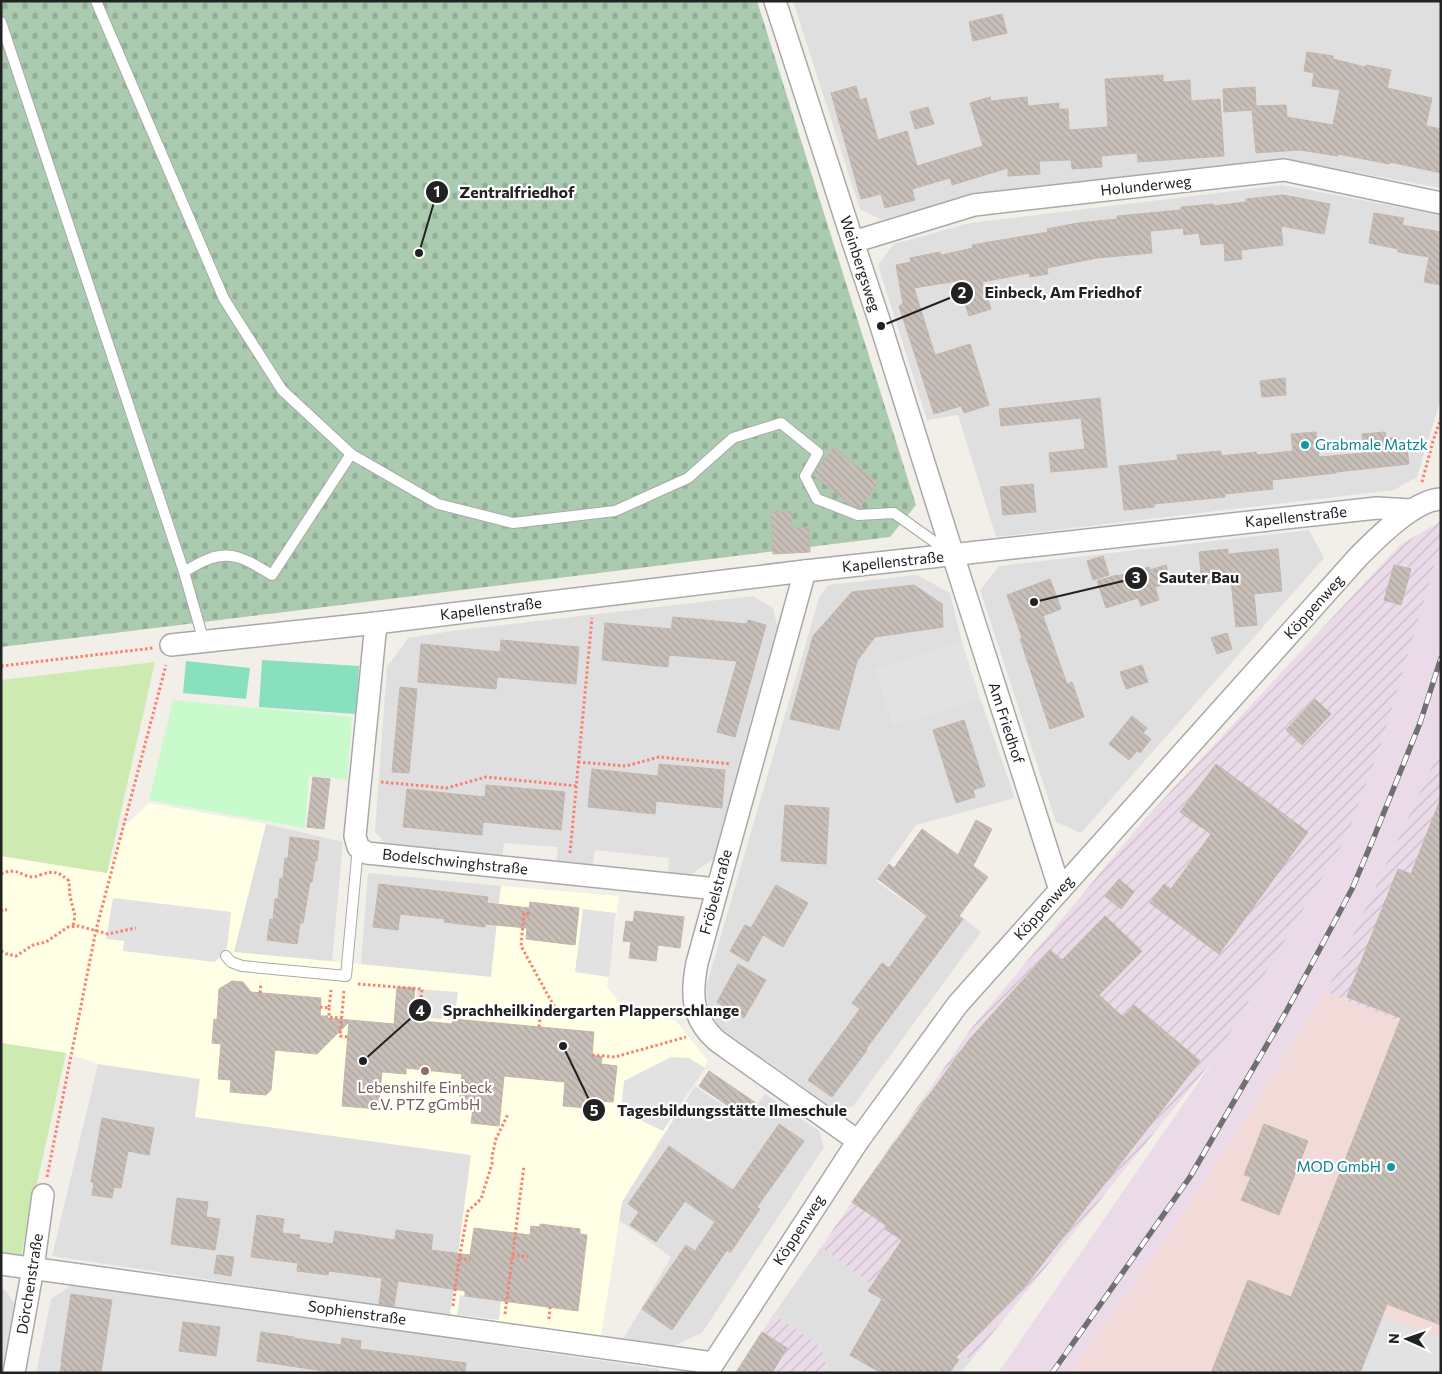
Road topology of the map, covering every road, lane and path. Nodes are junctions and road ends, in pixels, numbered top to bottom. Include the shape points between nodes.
1 (96, 1) edge
2 (775, 1) edge
3 (1, 22) edge
4 (1441, 203) edge
5 (853, 242) junction
6 (1441, 418) edge
7 (351, 454) junction
8 (1441, 499) edge
9 (1416, 508) junction
10 (953, 555) junction
11 (805, 571) junction
12 (184, 572) junction
13 (594, 597) junction
14 (376, 623) junction
15 (204, 642) junction
16 (171, 645) junction
17 (1, 666) edge
18 (578, 762) junction
19 (751, 766) junction
20 (360, 780) junction
21 (576, 786) junction
22 (358, 847) junction
23 (1, 874) edge
24 (568, 874) junction
25 (718, 889) junction
26 (1060, 890) junction
27 (8, 910) dead end
28 (1, 911) edge
29 (529, 914) dead end
30 (73, 926) junction
31 (136, 928) dead end
32 (96, 930) junction
33 (1, 951) edge
34 (226, 956) dead end
35 (332, 975) junction
36 (345, 979) junction
37 (421, 999) dead end
38 (320, 1007) dead end
39 (329, 1008) junction
40 (541, 1008) dead end
41 (556, 1010) dead end
42 (342, 1018) junction
43 (539, 1027) dead end
44 (692, 1036) dead end
45 (348, 1038) dead end
46 (592, 1055) dead end
47 (508, 1114) dead end
48 (858, 1141) junction
49 (524, 1166) dead end
50 (43, 1195) joint
51 (512, 1255) junction
52 (528, 1257) dead end
53 (460, 1259) junction
54 (470, 1260) dead end
55 (1, 1264) edge
56 (34, 1268) junction
57 (450, 1326) junction
58 (503, 1334) junction
59 (710, 1368) edge
60 (14, 1373) edge

1 - 7 lane via 224,299 282,390
2 - 5 street, Weinbergsweg
3 - 12 lane
4 - 5 street, Holunderweg via 1284,170 974,205
5 - 10 street, Weinbergsweg
6 - 9 path
7 - 10 lane via 438,504 513,523 615,511 688,478 733,438 781,423 818,453 805,476 817,499 858,515 894,513
7 - 12 lane via 272,575 248,560 228,555 210,558
8 - 9 street, Köppenweg
9 - 10 street, Kapellenstraße via 1377,508
9 - 26 street, Köppenweg via 1359,556
10 - 11 street, Kapellenstraße
10 - 26 street, Am Friedhof
11 - 13 street, Kapellenstraße
11 - 19 street, Fröbelstraße
12 - 15 lane
13 - 14 street, Kapellenstraße
13 - 18 path
14 - 15 street, Kapellenstraße
14 - 20 street
15 - 16 street, Kapellenstraße
16 - 17 path
16 - 32 path
18 - 19 path via 626,766 659,757
18 - 21 path
19 - 25 street, Fröbelstraße
20 - 21 path via 447,788 486,777
20 - 22 street via 355,836
21 - 24 path
22 - 24 street, Bodelschwinghstraße via 366,853
22 - 36 lane
23 - 30 path via 10,870 34,877 59,873 70,881
24 - 25 street, Bodelschwinghstraße
25 - 48 street, Fröbelstraße via 694,981 695,1005 703,1027 717,1041
26 - 48 street, Köppenweg via 958,1004
27 - 28 path
29 - 41 path via 524,913 521,946
30 - 32 path
30 - 33 path via 16,956
31 - 32 path via 108,934
32 - 50 path
34 - 35 lane via 242,966
35 - 36 lane
35 - 39 path
36 - 37 path via 422,989
36 - 42 path
38 - 39 path
39 - 42 path via 328,1017
40 - 43 path
42 - 45 path via 340,1036
44 - 46 path via 615,1057
47 - 53 path via 496,1139 481,1199 468,1211
48 - 59 street, Köppenweg
49 - 51 path
50 - 56 street, Dörchenstraße
51 - 52 path
51 - 58 path
53 - 54 path
53 - 57 path
55 - 56 street, Sophienstraße
56 - 57 street, Sophienstraße
56 - 60 street, Dörchenstraße
57 - 58 street, Sophienstraße
58 - 59 street, Sophienstraße

